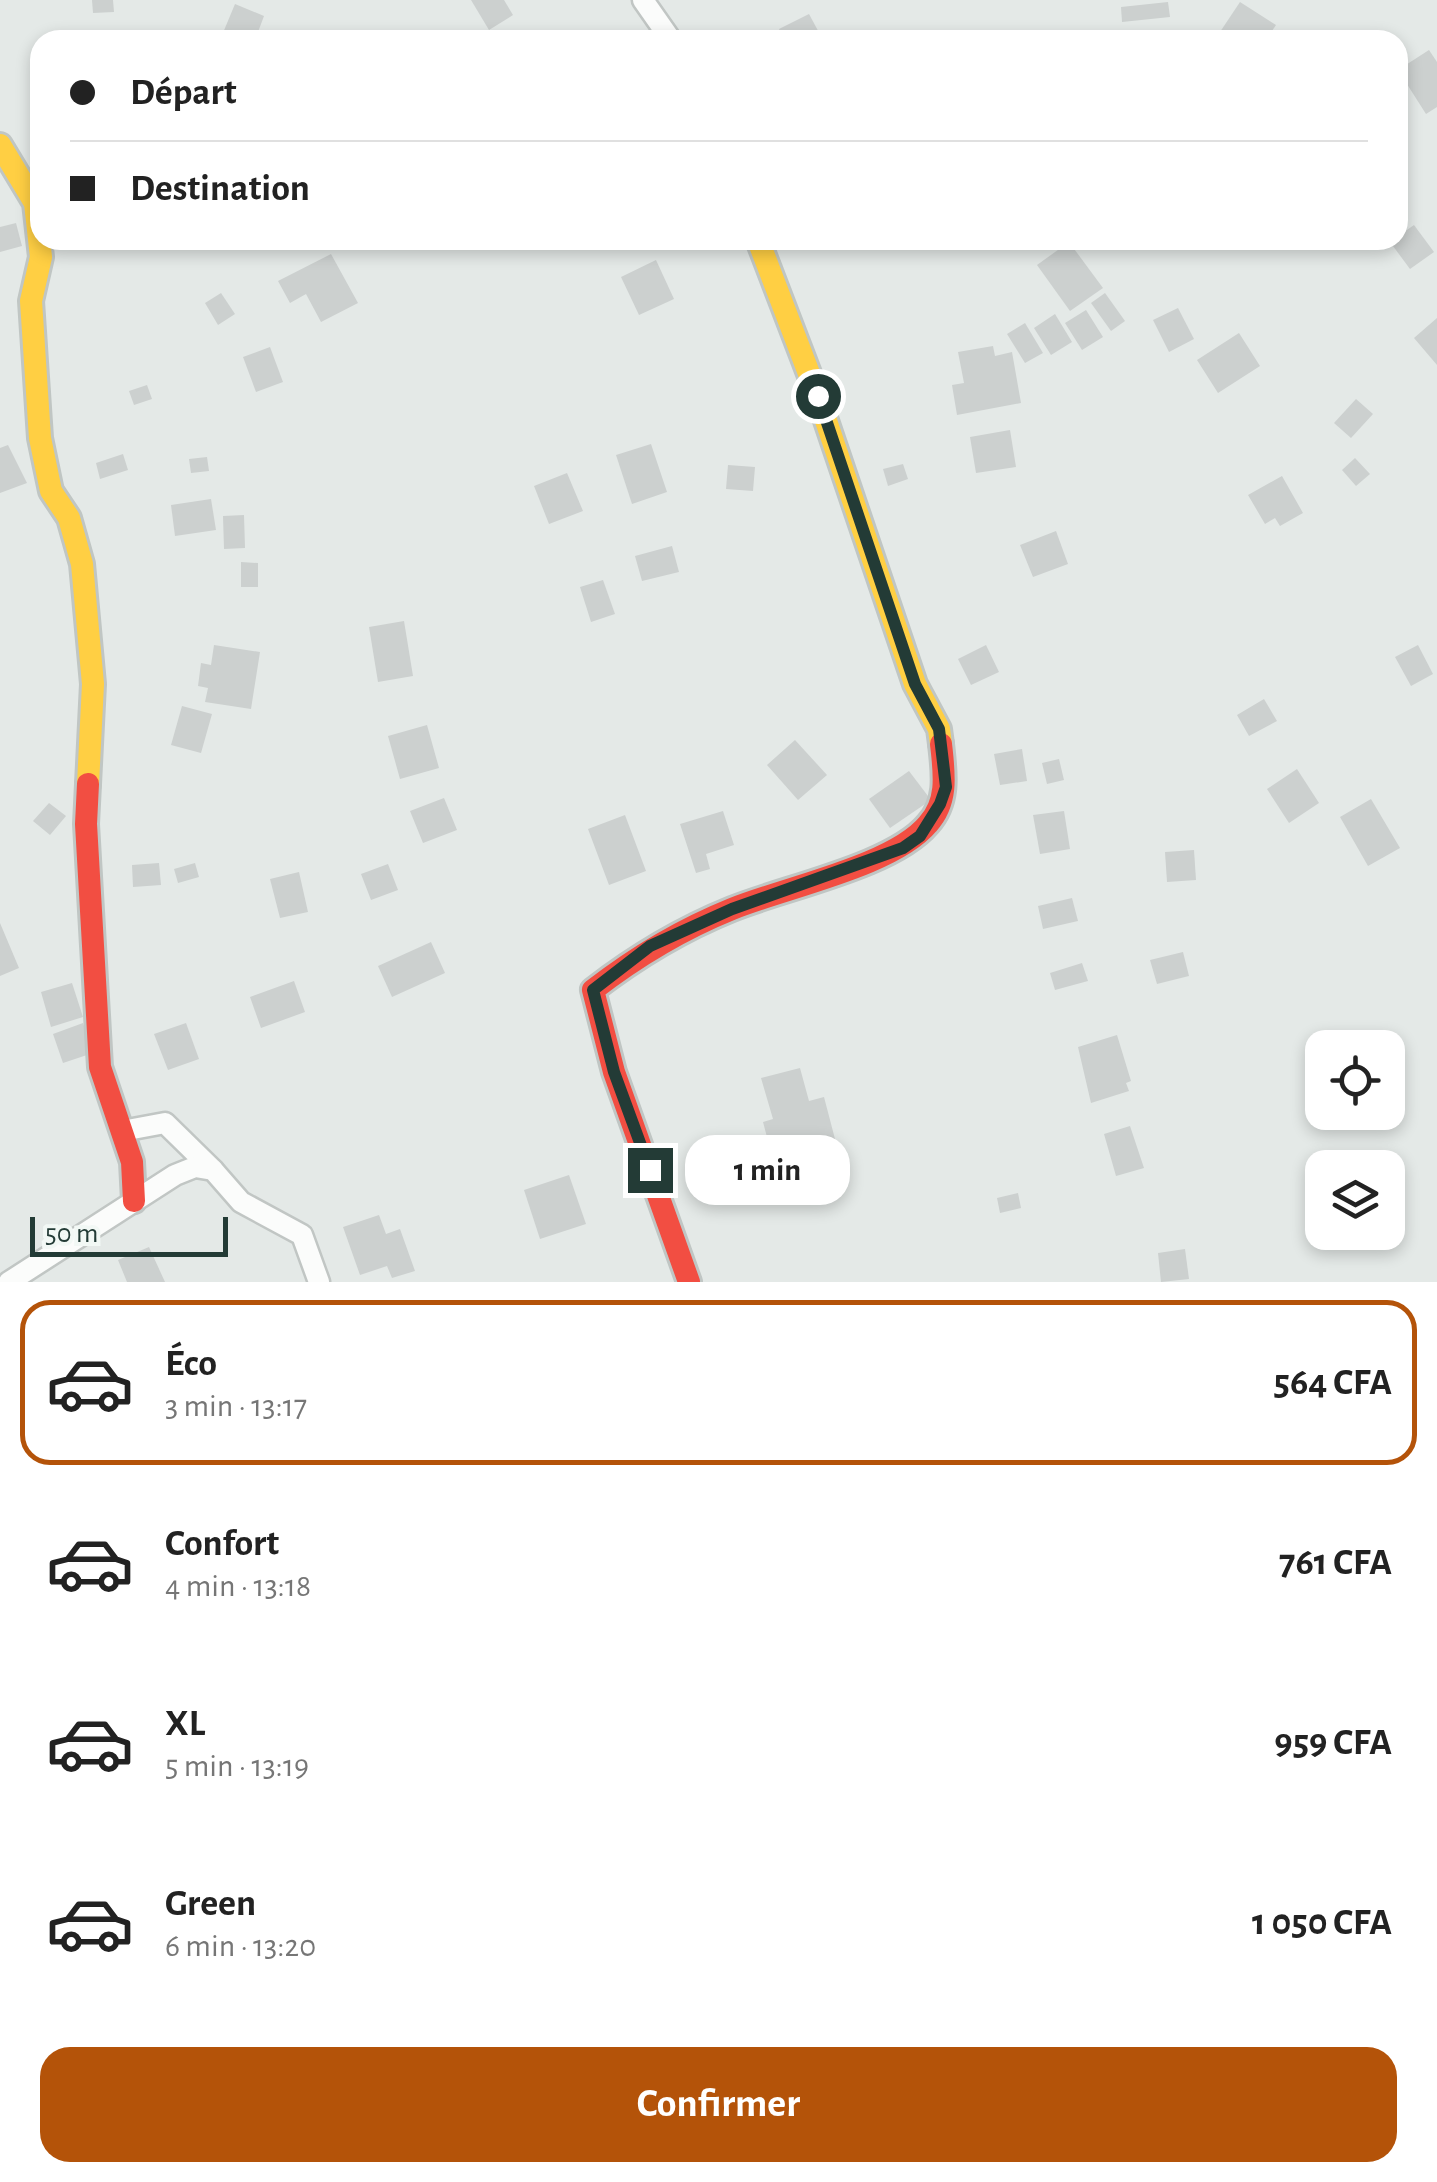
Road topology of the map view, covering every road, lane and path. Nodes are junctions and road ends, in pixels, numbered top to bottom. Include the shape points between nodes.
1 (643, 0) edge
2 (663, 30) edge
3 (0, 145) edge
4 (30, 194) edge
5 (40, 250) edge
6 (762, 250) edge
7 (122, 1131) junction
8 (213, 1170) junction
9 (134, 1201) junction
10 (9, 1282) edge
11 (319, 1282) edge
12 (689, 1282) edge

1 - 2 street
3 - 4 street
5 - 7 street via 31,300 40,438 51,491 69,518 82,564 93,684 86,824 100,1067
6 - 12 street via 915,684 939,729 946,787 931,822 903,848 650,946 593,990 614,1072
7 - 8 street via 166,1123
7 - 9 street
8 - 9 street via 195,1167
8 - 11 street via 241,1202 302,1235
9 - 10 street

